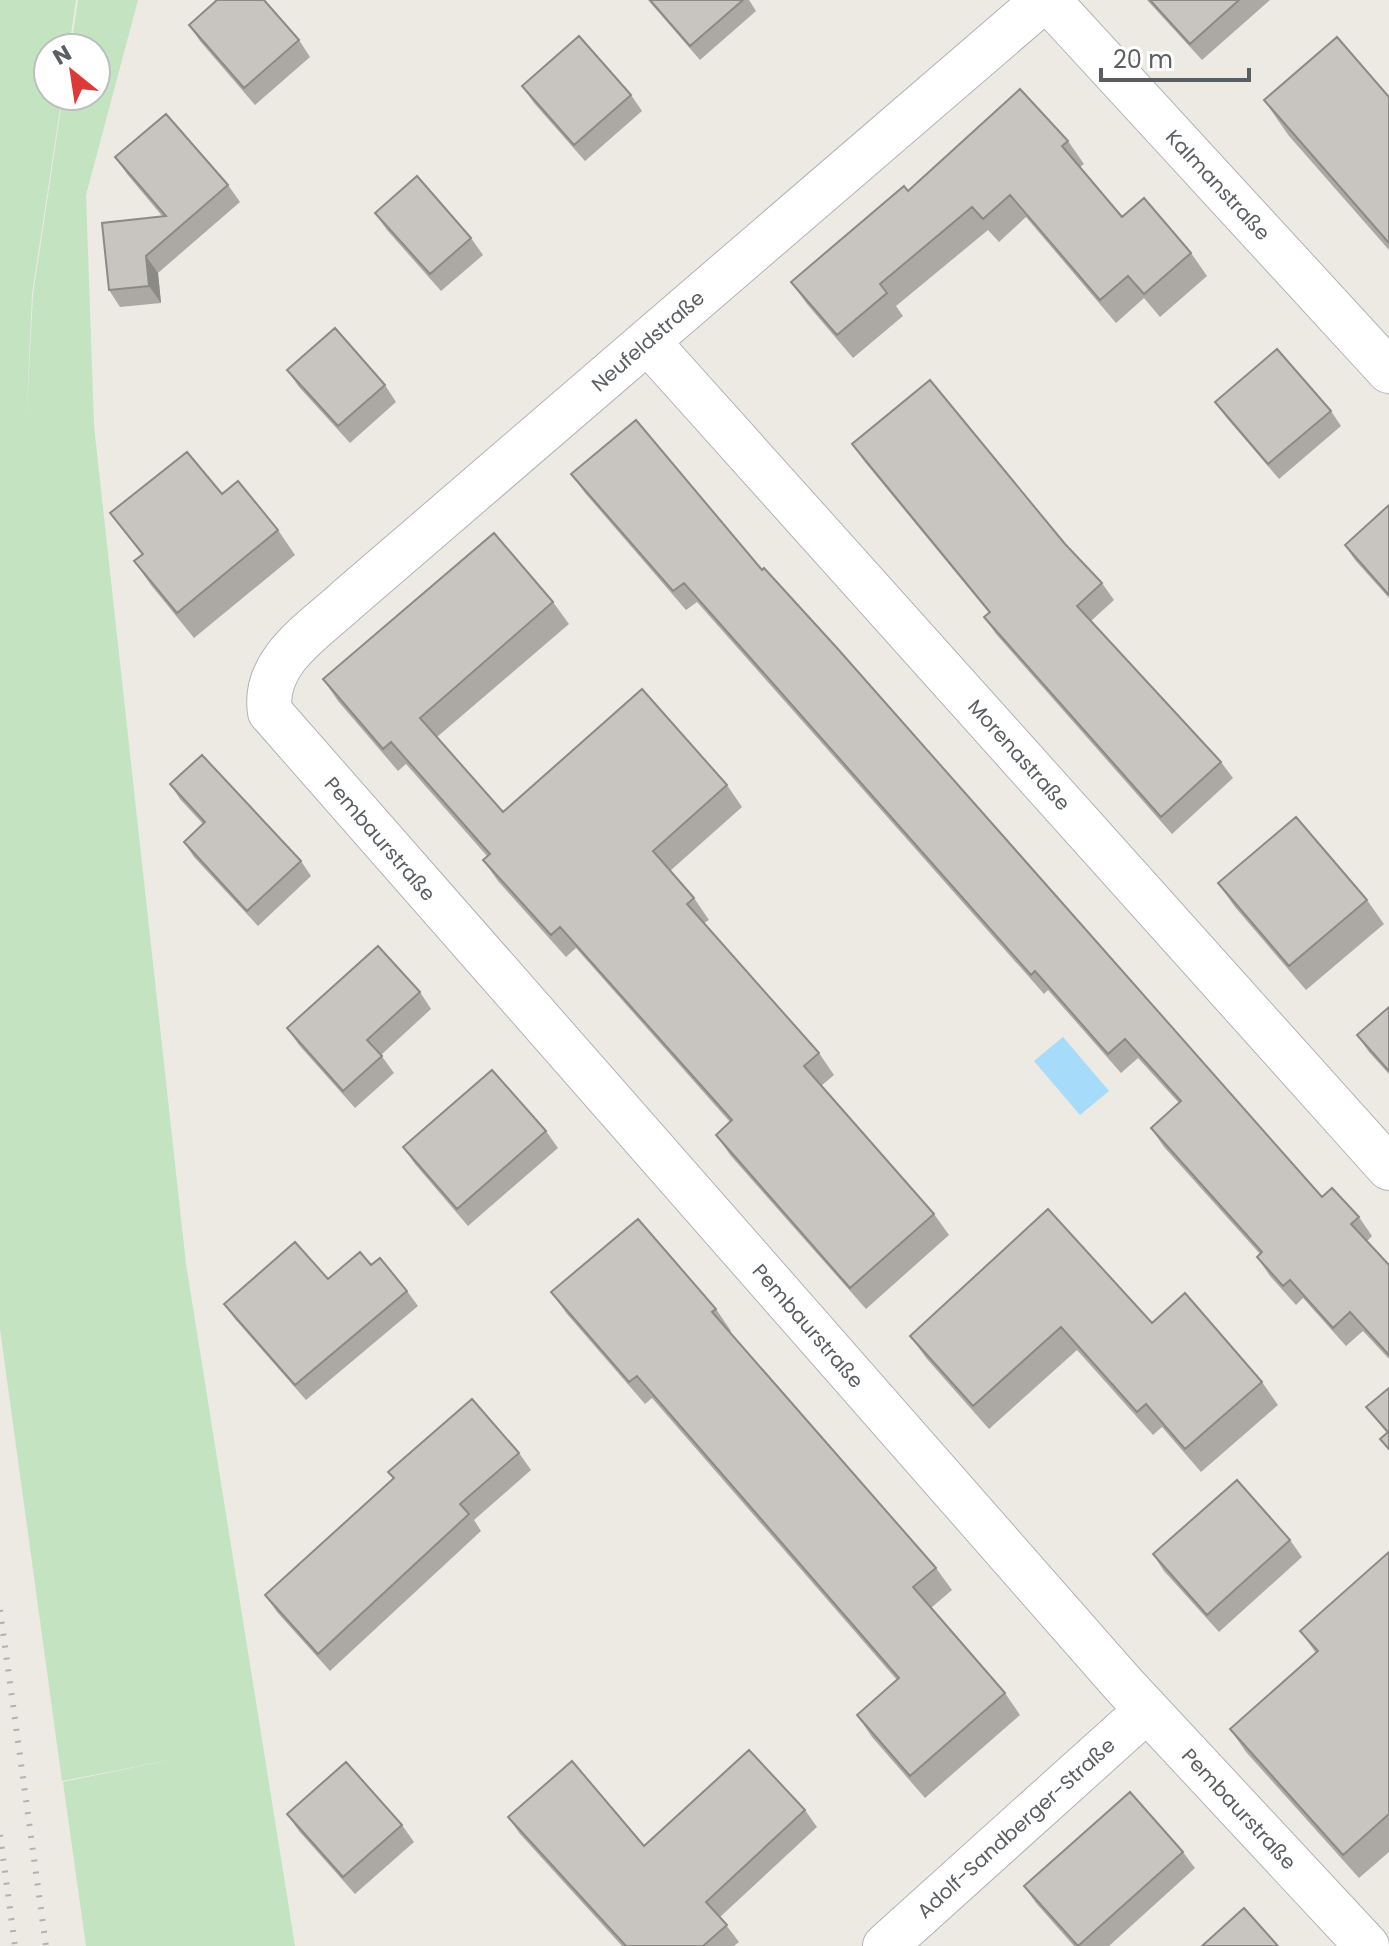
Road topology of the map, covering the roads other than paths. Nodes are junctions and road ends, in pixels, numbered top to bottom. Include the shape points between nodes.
1 (1046, 0) edge
2 (648, 342) junction
3 (1389, 371) edge
4 (267, 693) joint
5 (1389, 1168) edge
6 (1147, 1710) junction
7 (885, 1946) edge
8 (1367, 1946) edge

1 - 2 street, Neufeldstraße
1 - 3 street, Kalmanstraße
2 - 4 street, Neufeldstraße via 348,599 281,662
2 - 5 street, Morenastraße
4 - 6 street, Pembaurstraße via 270,712 282,727
6 - 7 street, Adolf-Sandberger-Straße
6 - 8 street, Pembaurstraße

